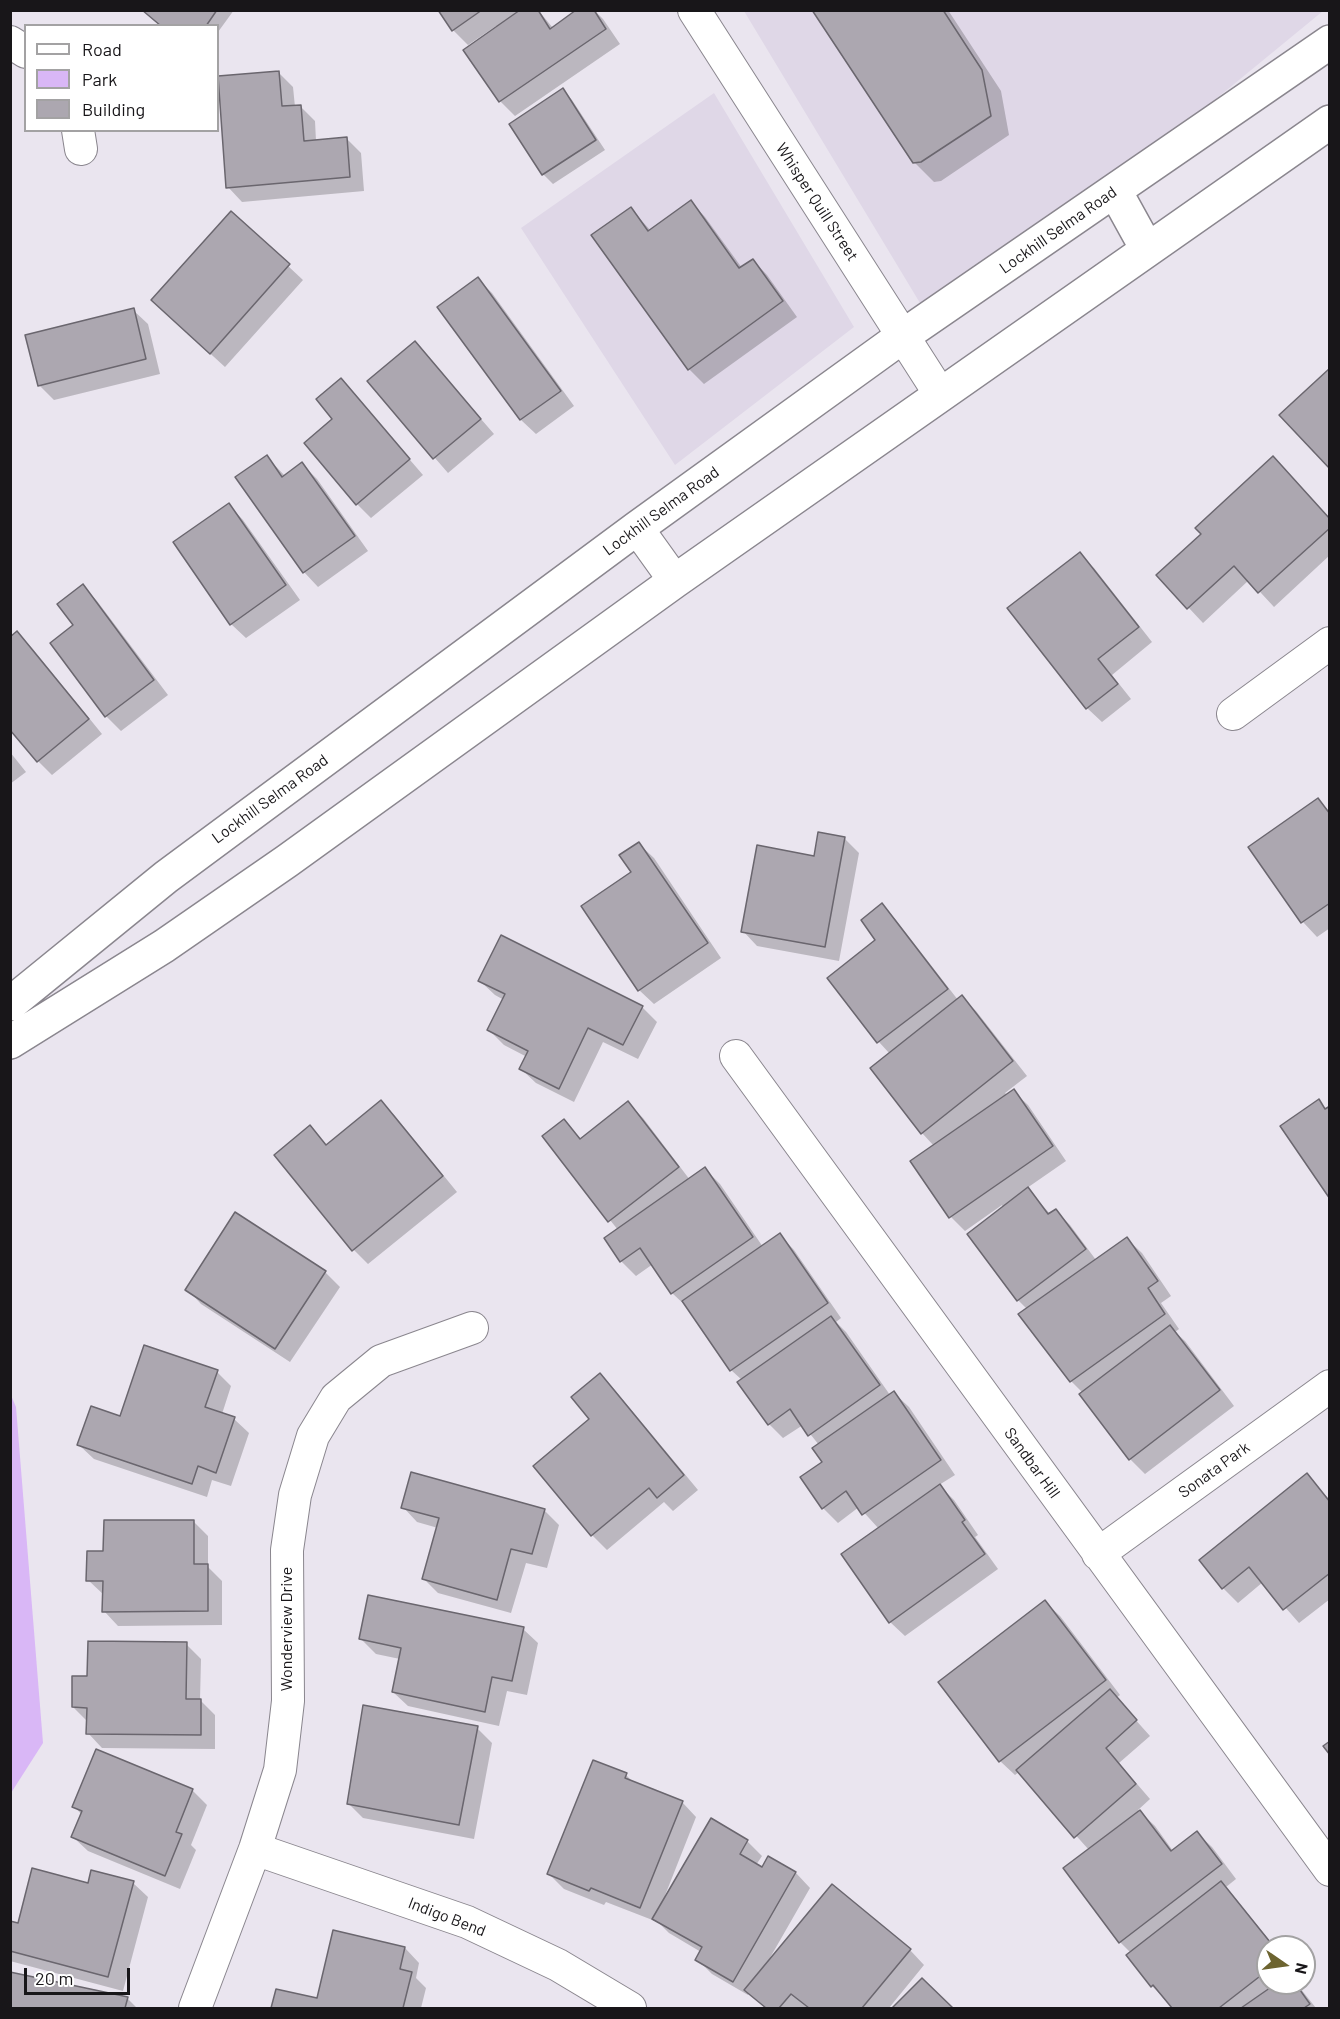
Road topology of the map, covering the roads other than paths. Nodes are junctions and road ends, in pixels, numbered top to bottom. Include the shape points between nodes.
1 (694, 10) edge
2 (10, 42) edge
3 (1329, 42) edge
4 (24, 51) edge
5 (1329, 122) edge
6 (1115, 191) junction
7 (1147, 249) junction
8 (903, 336) junction
9 (940, 394) junction
10 (637, 528) junction
11 (675, 581) junction
12 (1329, 643) edge
13 (1233, 714) dead end
14 (10, 1004) edge
15 (10, 1042) edge
16 (736, 1056) dead end
17 (472, 1328) dead end
18 (1329, 1386) edge
19 (1098, 1554) junction
20 (255, 1850) junction
21 (1329, 1870) edge
22 (195, 2008) edge
23 (630, 2008) edge

1 - 8 street, Whisper Quill Street
2 - 4 street
3 - 6 main road, Lockhill Selma Road
5 - 7 main road
6 - 7 main road
6 - 8 main road, Lockhill Selma Road
7 - 9 main road
8 - 9 street, Whisper Quill Street
8 - 10 main road, Lockhill Selma Road
9 - 11 main road
10 - 11 street
10 - 14 main road, Lockhill Selma Road via 166,877
11 - 15 main road via 297,854 164,946
12 - 13 street
16 - 19 street, Sandbar Hill
17 - 20 street, Wonderview Drive via 381,1361 336,1398 313,1436 295,1495 287,1550 288,1701 280,1770
18 - 19 street, Sonata Park
19 - 21 street, Sandbar Hill
20 - 22 street, Wonderview Drive
20 - 23 street, Indigo Bend via 467,1922 558,1965

